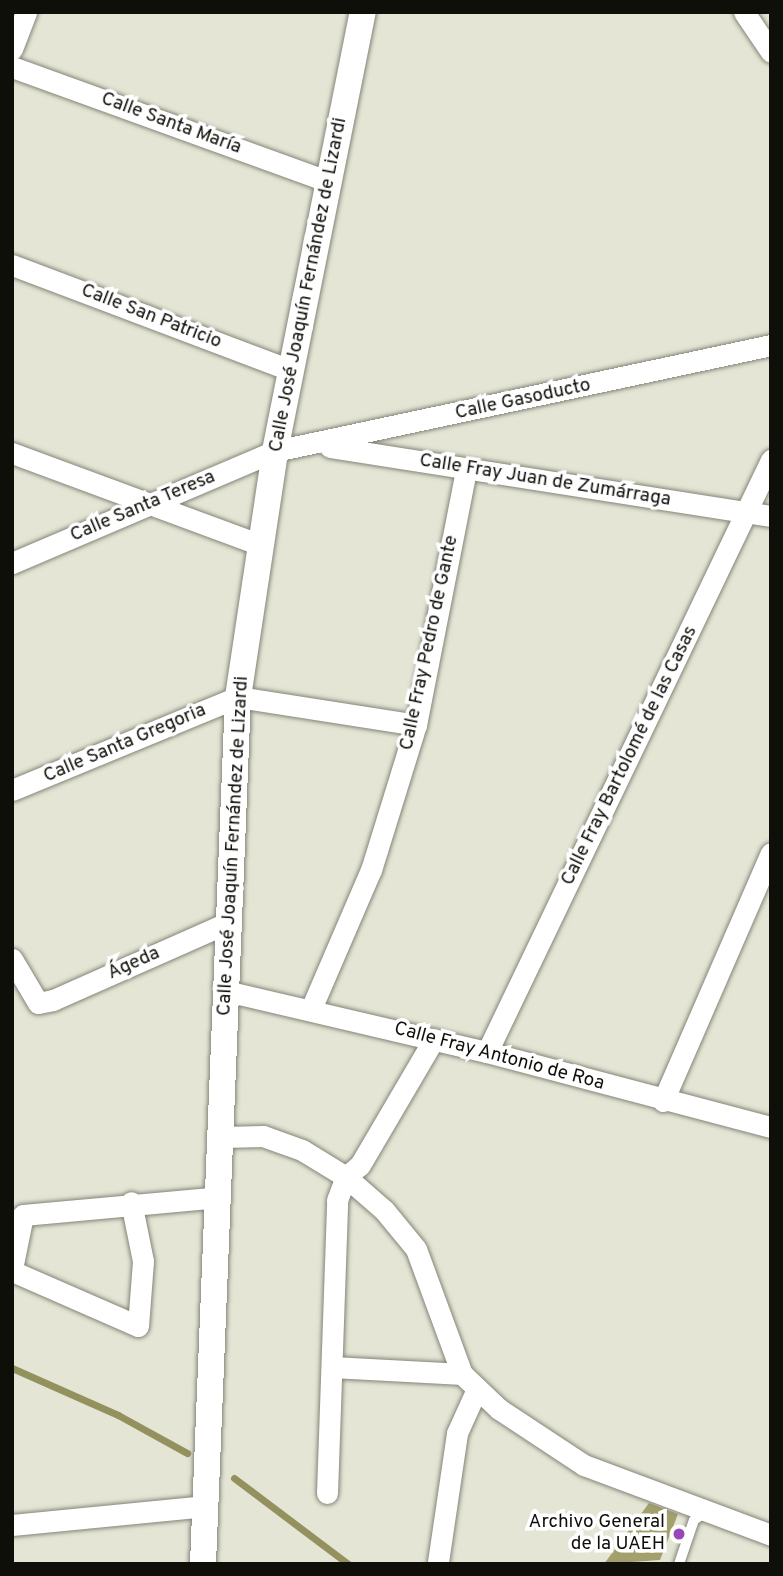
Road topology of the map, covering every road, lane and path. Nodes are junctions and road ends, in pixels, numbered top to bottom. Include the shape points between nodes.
1 (26, 12) edge
2 (744, 12) edge
3 (362, 13) edge
4 (12, 49) edge
5 (771, 52) edge
6 (12, 67) edge
7 (330, 182) junction
8 (12, 265) edge
9 (771, 345) edge
10 (290, 370) junction
11 (319, 445) junction
12 (275, 451) junction
13 (12, 453) edge
14 (771, 460) edge
15 (466, 470) junction
16 (147, 506) junction
17 (749, 512) junction
18 (771, 516) edge
19 (258, 544) junction
20 (12, 563) edge
21 (237, 697) junction
22 (416, 725) junction
23 (12, 790) edge
24 (771, 853) edge
25 (229, 922) junction
26 (12, 959) edge
27 (226, 991) junction
28 (311, 1009) junction
29 (434, 1039) junction
30 (486, 1052) junction
31 (663, 1101) junction
32 (771, 1127) edge
33 (223, 1137) junction
34 (346, 1177) junction
35 (219, 1197) junction
36 (131, 1202) junction
37 (12, 1270) edge
38 (333, 1367) junction
39 (462, 1374) junction
40 (477, 1389) junction
41 (327, 1493) dead end
42 (206, 1506) junction
43 (707, 1511) junction
44 (12, 1525) edge
45 (771, 1535) edge
46 (438, 1562) edge
47 (203, 1564) edge
48 (679, 1564) edge

1 - 4 street
2 - 5 street
3 - 7 street, Calle José Joaquín Fernández de Lizardi
6 - 7 street, Calle Santa María
7 - 10 street, Calle José Joaquín Fernández de Lizardi
8 - 10 street, Calle San Patricio
9 - 11 street, Calle Gasoducto
10 - 12 street, Calle José Joaquín Fernández de Lizardi
11 - 12 street, Calle Gasoducto
11 - 15 street, Calle Fray Juan de Zumárraga
12 - 16 street, Calle Santa Teresa
12 - 19 street, Calle José Joaquín Fernández de Lizardi
13 - 16 street
14 - 17 street, Calle Fray Bartolomé de las Casas
15 - 17 street, Calle Fray Juan de Zumárraga
15 - 22 street, Calle Fray Pedro de Gante
16 - 19 street
16 - 20 street, Calle Santa Teresa
17 - 18 street, Calle Fray Juan de Zumárraga
17 - 30 street, Calle Fray Bartolomé de las Casas
19 - 21 street, Calle José Joaquín Fernández de Lizardi
21 - 22 street
21 - 23 street, Calle Santa Gregoria
21 - 25 street, Calle José Joaquín Fernández de Lizardi
22 - 28 street, Calle Fray Pedro de Gante via 371,870
24 - 31 street
25 - 26 street, Ágeda via 38,1003
25 - 27 street, Calle José Joaquín Fernández de Lizardi
27 - 28 street, Calle Fray Antonio de Roa
27 - 33 street, Calle José Joaquín Fernández de Lizardi
28 - 29 street, Calle Fray Antonio de Roa
29 - 30 street, Calle Fray Antonio de Roa
29 - 34 street via 360,1165
30 - 31 street, Calle Fray Antonio de Roa
31 - 32 street, Calle Fray Antonio de Roa
33 - 34 street via 264,1136 302,1150
33 - 35 street, Calle José Joaquín Fernández de Lizardi
34 - 38 street via 337,1200
34 - 39 street via 384,1210 416,1249
35 - 36 street
35 - 42 street, Calle José Joaquín Fernández de Lizardi
36 - 37 street via 23,1215
36 - 37 street via 143,1261 138,1326
38 - 39 street
38 - 41 street
39 - 40 street
40 - 43 street via 499,1409 584,1465
40 - 46 street via 457,1433
42 - 44 street
42 - 47 street, Calle José Joaquín Fernández de Lizardi
43 - 45 street
43 - 48 lane via 694,1520

